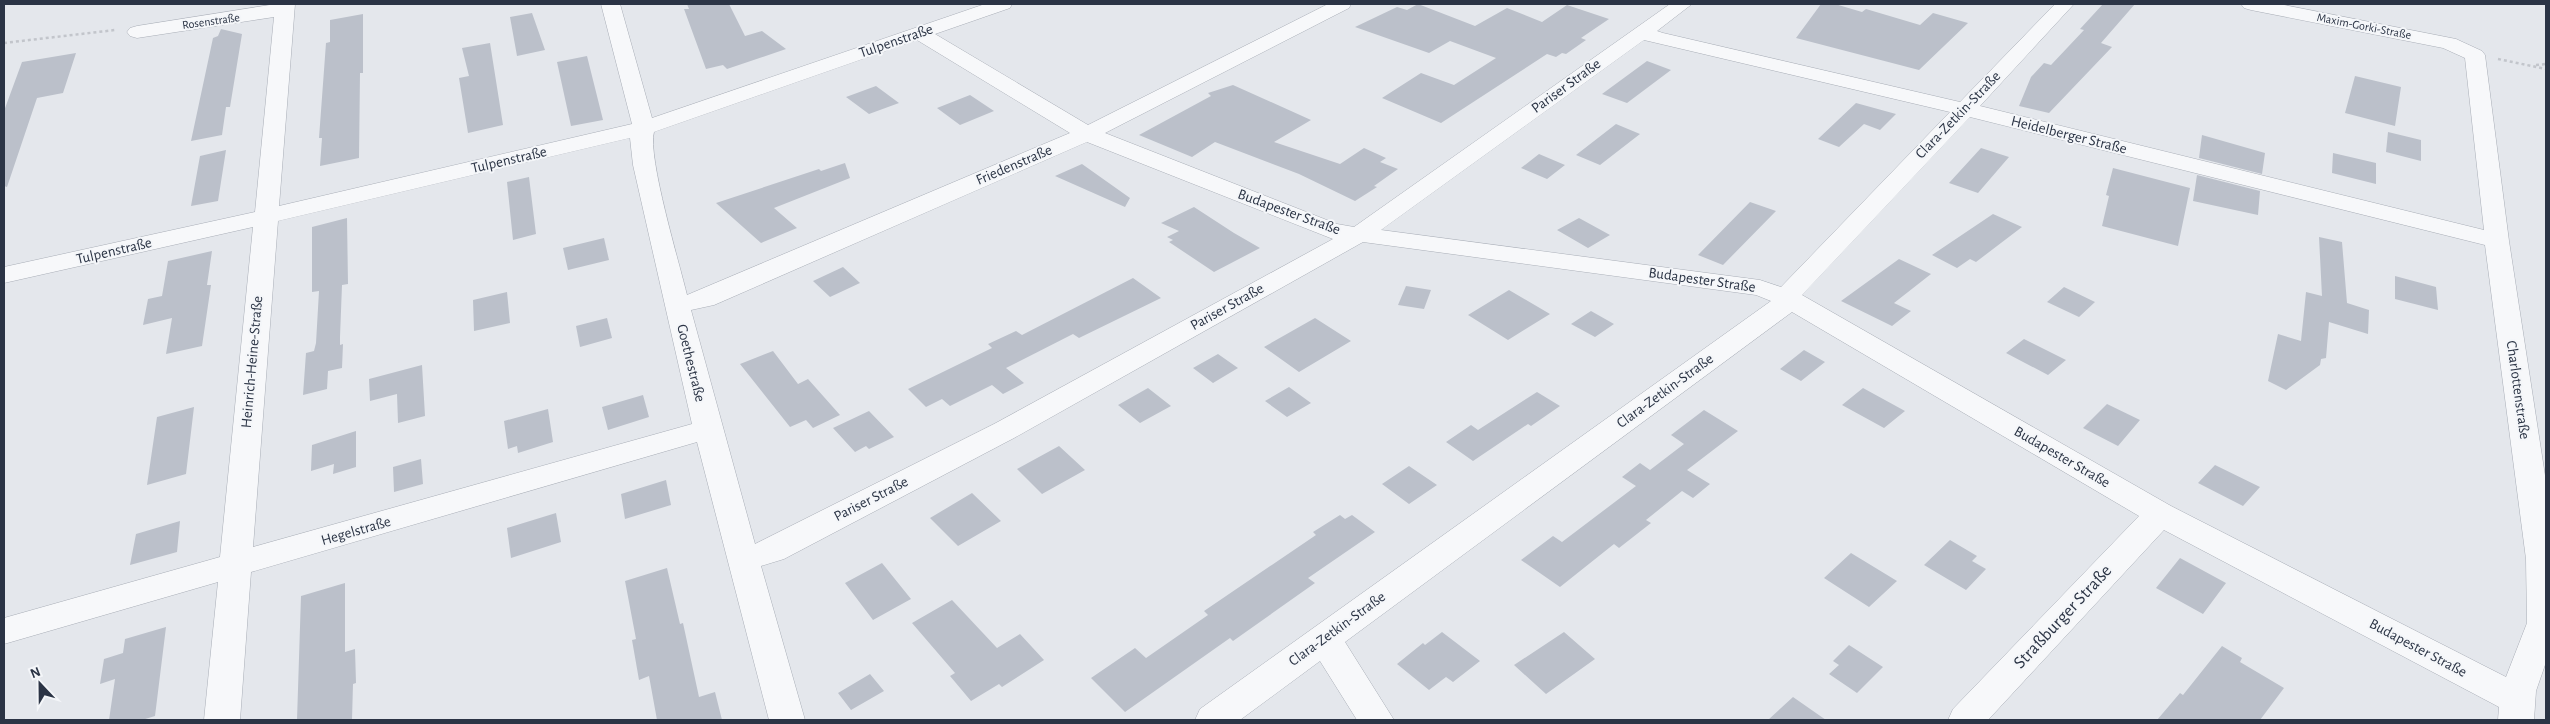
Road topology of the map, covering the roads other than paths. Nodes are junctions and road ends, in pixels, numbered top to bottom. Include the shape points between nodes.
1 (610, 4) edge
2 (1003, 4) edge
3 (1342, 4) edge
4 (1682, 4) edge
5 (2065, 4) edge
6 (2251, 4) edge
7 (285, 7) edge
8 (137, 32) road end
9 (1642, 32) junction
10 (919, 33) junction
11 (2475, 55) joint
12 (1964, 109) junction
13 (644, 128) junction
14 (1087, 134) junction
15 (265, 217) junction
16 (1358, 235) junction
17 (2497, 241) junction
18 (4, 275) edge
19 (1786, 297) junction
20 (677, 306) junction
21 (708, 429) junction
22 (2160, 514) junction
23 (743, 560) junction
24 (235, 566) junction
25 (4, 631) edge
26 (1324, 638) junction
27 (2517, 710) edge
28 (222, 720) edge
29 (787, 720) edge
30 (1212, 720) edge
31 (1376, 720) edge
32 (1966, 720) edge

1 - 13 street, Goethestraße
2 - 10 street, Tulpenstraße
3 - 14 street, Friedenstraße
4 - 9 street, Pariser Straße
5 - 12 street, Clara-Zetkin-Straße
6 - 11 street, Maxim-Gorki-Straße via 2449,43
7 - 8 street, Rosenstraße
7 - 15 street, Heinrich-Heine-Straße
9 - 12 street, Heidelberger Straße
9 - 16 street, Pariser Straße
10 - 13 street, Tulpenstraße
10 - 14 street, Budapester Straße
11 - 17 street, Charlottenstraße
12 - 17 street, Heidelberger Straße
12 - 19 street, Clara-Zetkin-Straße
13 - 15 street, Tulpenstraße
13 - 20 street, Goethestraße via 640,141 644,165
14 - 16 street, Budapester Straße via 1332,231
14 - 20 street, Friedenstraße via 706,299
15 - 18 street, Tulpenstraße
15 - 24 street, Heinrich-Heine-Straße
16 - 19 street, Budapester Straße via 1760,288
16 - 23 street, Pariser Straße via 995,435 772,551
17 - 27 street, Charlottenstraße via 2542,558 2544,623 2518,690
19 - 22 street, Budapester Straße
19 - 26 street, Clara-Zetkin-Straße via 1782,307
20 - 21 street, Goethestraße
21 - 23 street, Goethestraße
21 - 24 street, Hegelstraße
22 - 27 street, Budapester Straße
22 - 32 street, Straßburger Straße
23 - 29 street, Goethestraße
24 - 25 street, Hegelstraße
24 - 28 street, Heinrich-Heine-Straße
26 - 30 street, Clara-Zetkin-Straße
26 - 31 street

